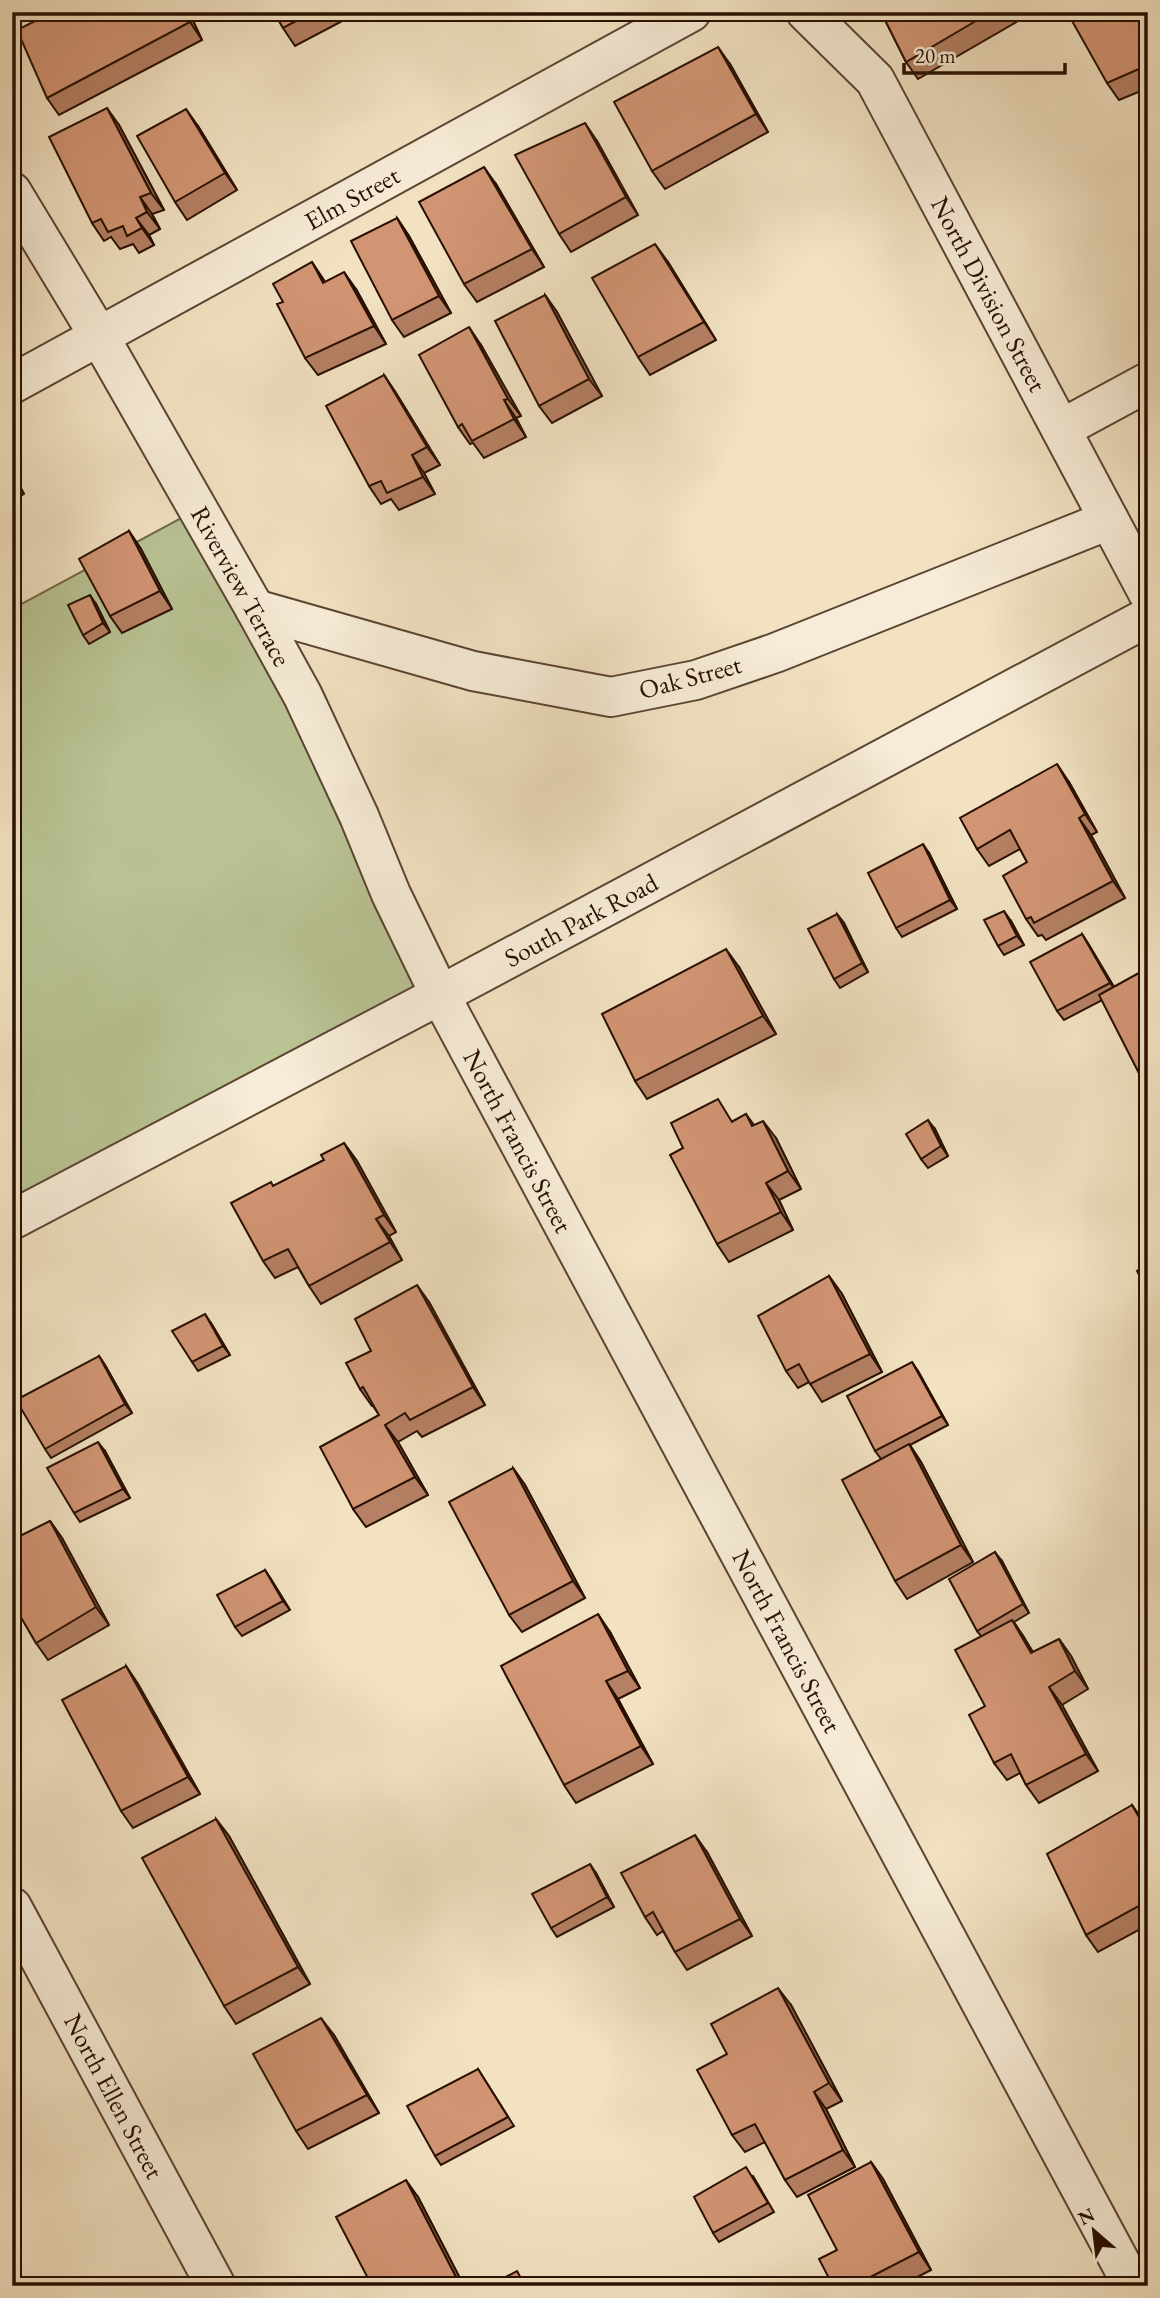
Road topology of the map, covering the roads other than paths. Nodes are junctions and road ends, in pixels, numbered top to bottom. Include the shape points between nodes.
1 (691, 12) edge
2 (806, 12) edge
3 (12, 192) edge
4 (99, 336) junction
5 (1148, 382) edge
6 (12, 384) edge
7 (1061, 429) junction
8 (1110, 520) junction
9 (1148, 593) edge
10 (256, 609) junction
11 (1148, 617) edge
12 (440, 995) junction
13 (12, 1220) edge
14 (12, 1907) edge
15 (215, 2286) edge
16 (1133, 2286) edge

1 - 4 street, Elm Street
2 - 7 street, North Division Street via 874,80
3 - 4 street, Riverview Terrace
4 - 6 street, Elm Street
4 - 10 street, Riverview Terrace
5 - 7 street
7 - 8 street, North Division Street
8 - 9 street, North Division Street
8 - 10 street, Oak Street via 775,653 696,680 611,697 473,671
10 - 12 street, Riverview Terrace via 303,696
11 - 12 street, South Park Road
12 - 13 street, South Park Road
12 - 16 street, North Francis Street
14 - 15 street, North Ellen Street

